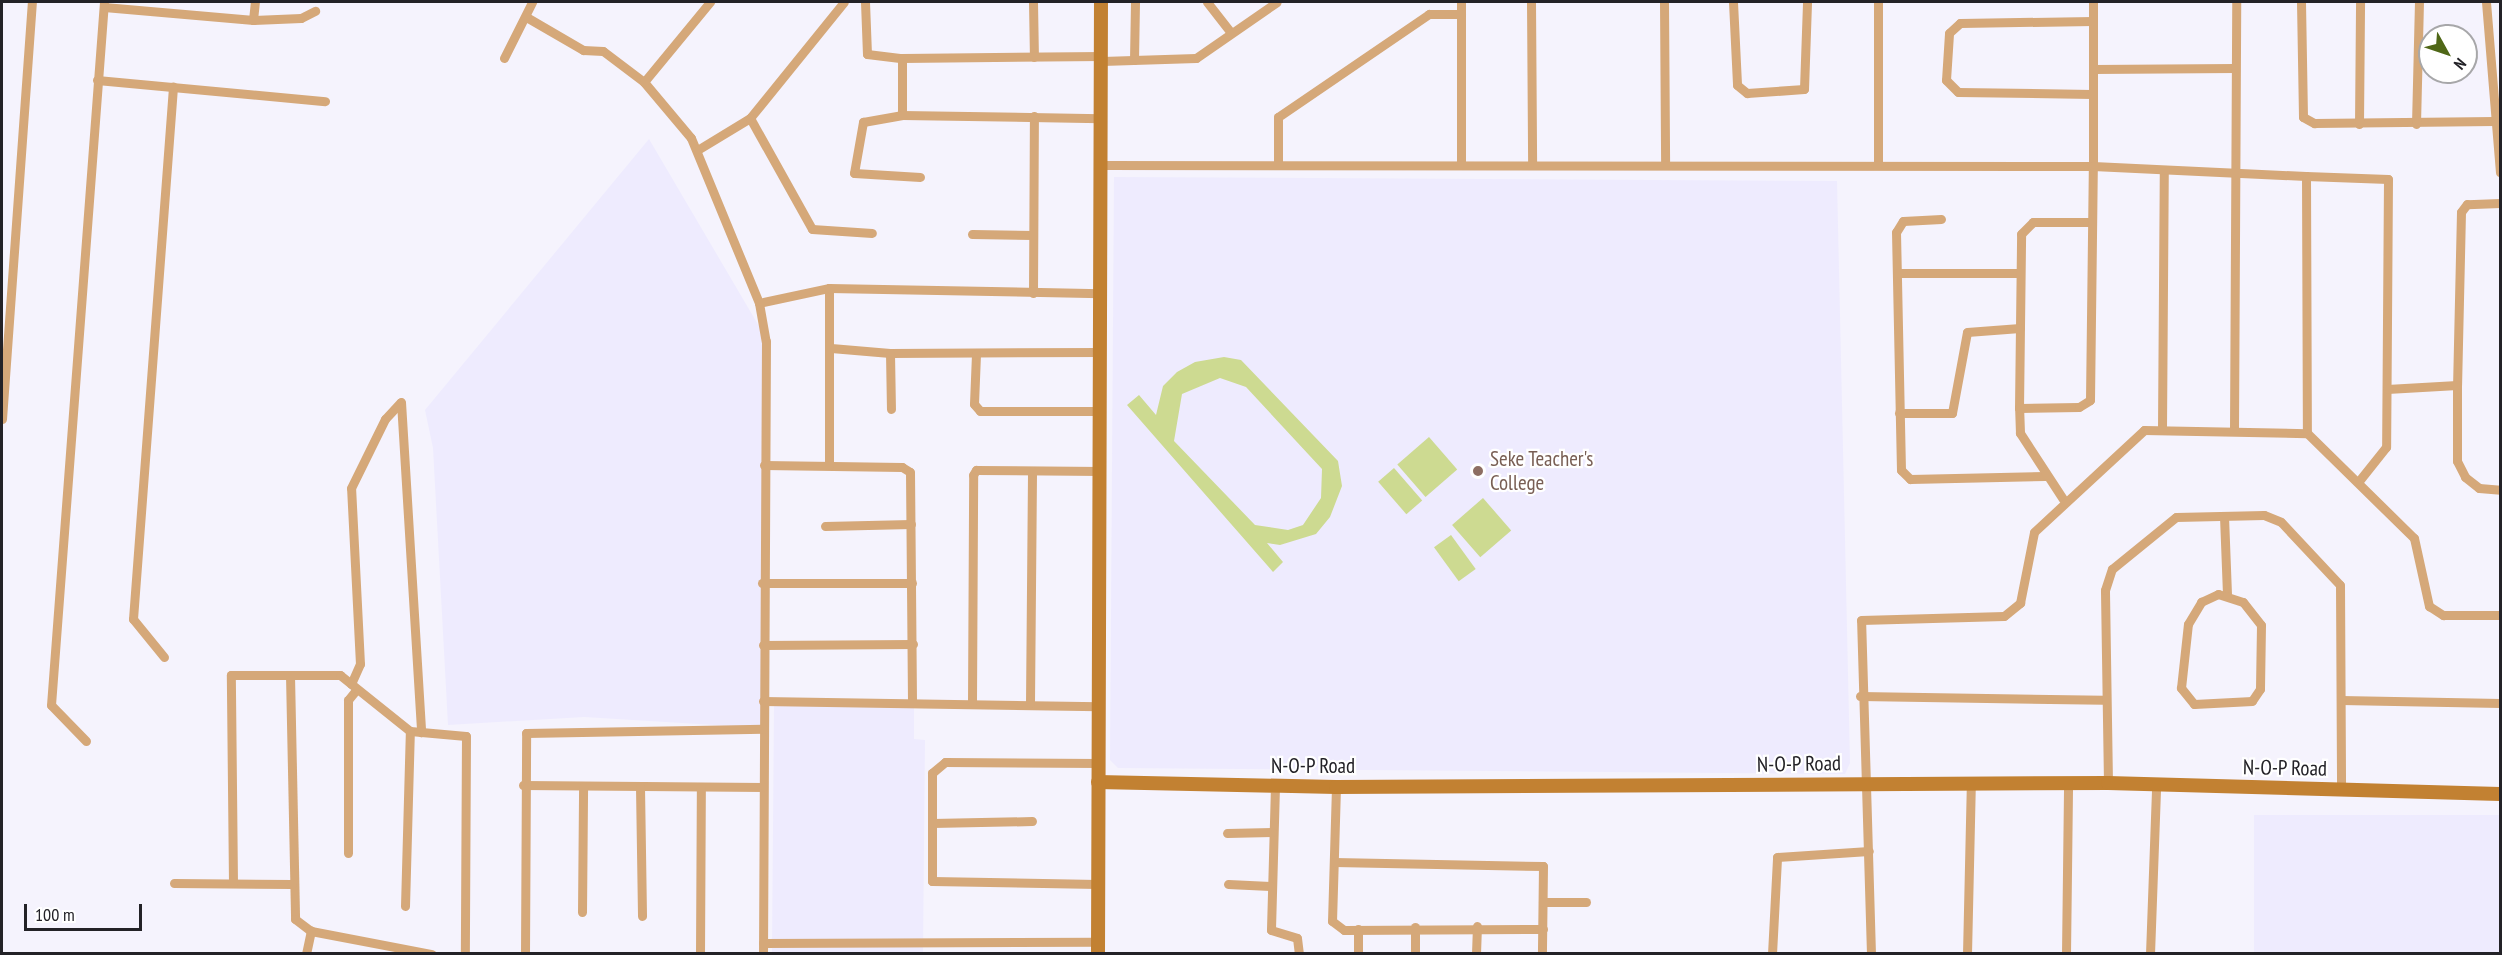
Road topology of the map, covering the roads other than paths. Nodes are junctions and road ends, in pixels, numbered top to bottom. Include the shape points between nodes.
1 (32, 2) edge
2 (255, 2) edge
3 (532, 2) edge
4 (844, 2) edge
5 (866, 2) edge
6 (1033, 2) edge
7 (1101, 2) edge
8 (1135, 2) edge
9 (1208, 2) edge
10 (1277, 2) edge
11 (1461, 2) edge
12 (1531, 2) edge
13 (1664, 2) edge
14 (1733, 2) edge
15 (1808, 2) edge
16 (1878, 2) edge
17 (2093, 2) edge
18 (2236, 2) edge
19 (2301, 2) edge
20 (2360, 2) edge
21 (2420, 2) edge
22 (2486, 2) edge
23 (705, 3) edge
24 (104, 4) edge
25 (177, 6) edge
26 (315, 11) dead end
27 (1461, 14) junction
28 (528, 18) junction
29 (253, 20) junction
30 (2093, 21) junction
31 (1231, 33) junction
32 (1034, 57) junction
33 (504, 58) dead end
34 (902, 58) junction
35 (1102, 59) junction
36 (1134, 60) junction
37 (2235, 68) junction
38 (2093, 69) junction
39 (98, 80) junction
40 (644, 82) junction
41 (173, 87) junction
42 (2092, 94) junction
43 (325, 101) dead end
44 (902, 115) junction
45 (1034, 116) junction
46 (750, 118) junction
47 (1101, 118) junction
48 (2494, 121) junction
49 (2359, 124) junction
50 (2416, 124) junction
51 (699, 149) junction
52 (1665, 162) junction
53 (1461, 163) junction
54 (1878, 163) junction
55 (1278, 164) junction
56 (1532, 164) junction
57 (1103, 165) junction
58 (2092, 166) junction
59 (2164, 170) junction
60 (2236, 171) junction
61 (2500, 172) edge
62 (2306, 176) junction
63 (920, 177) dead end
64 (2500, 203) edge
65 (1941, 219) dead end
66 (2092, 222) junction
67 (872, 233) dead end
68 (972, 234) dead end
69 (1033, 235) junction
70 (1898, 273) junction
71 (2018, 273) junction
72 (829, 288) junction
73 (1033, 293) junction
74 (1101, 293) junction
75 (759, 303) junction
76 (2019, 328) junction
77 (831, 348) junction
78 (1101, 352) junction
79 (890, 353) junction
80 (976, 354) junction
81 (2457, 385) junction
82 (2387, 389) junction
83 (2019, 408) junction
84 (891, 409) dead end
85 (1100, 411) junction
86 (1899, 412) junction
87 (2, 419) edge
88 (2162, 429) junction
89 (2234, 431) junction
90 (2307, 433) junction
91 (764, 465) junction
92 (829, 465) junction
93 (1032, 471) junction
94 (1101, 471) junction
95 (2045, 476) junction
96 (2359, 481) junction
97 (2500, 490) edge
98 (2063, 500) junction
99 (2224, 516) junction
100 (911, 524) junction
101 (825, 526) dead end
102 (762, 583) junction
103 (912, 583) junction
104 (2227, 594) junction
105 (2500, 615) edge
106 (913, 644) junction
107 (763, 645) junction
108 (164, 657) dead end
109 (290, 675) junction
110 (354, 687) junction
111 (1860, 696) junction
112 (2103, 700) junction
113 (2342, 700) junction
114 (763, 701) junction
115 (912, 701) junction
116 (972, 702) junction
117 (1030, 703) junction
118 (2500, 703) edge
119 (1099, 706) junction
120 (763, 729) junction
121 (410, 731) junction
122 (421, 732) junction
123 (86, 741) dead end
124 (1099, 763) junction
125 (1098, 782) junction
126 (2108, 783) junction
127 (1971, 784) junction
128 (2068, 784) junction
129 (523, 785) junction
130 (1863, 785) junction
131 (1275, 786) junction
132 (583, 787) junction
133 (640, 787) junction
134 (701, 787) junction
135 (763, 787) junction
136 (1336, 787) junction
137 (2156, 787) junction
138 (2341, 790) junction
139 (2500, 794) edge
140 (1032, 821) dead end
141 (932, 823) junction
142 (1272, 832) junction
143 (1227, 833) dead end
144 (1869, 851) junction
145 (348, 853) dead end
146 (1334, 862) junction
147 (174, 883) dead end
148 (233, 884) junction
149 (292, 884) junction
150 (1097, 884) junction
151 (1228, 884) dead end
152 (1270, 886) junction
153 (1544, 902) junction
154 (1586, 902) dead end
155 (405, 906) dead end
156 (582, 912) dead end
157 (642, 916) dead end
158 (1477, 926) junction
159 (1415, 927) junction
160 (1542, 929) junction
161 (1358, 930) junction
162 (311, 932) junction
163 (763, 948) edge
164 (1097, 948) edge
165 (824, 949) edge
166 (884, 949) edge
167 (1027, 949) edge
168 (945, 950) edge
169 (306, 954) edge
170 (432, 954) edge
171 (465, 954) edge
172 (525, 954) edge
173 (700, 954) edge
174 (1299, 954) edge
175 (1358, 954) edge
176 (1415, 954) edge
177 (1476, 954) edge
178 (1542, 954) edge
179 (1772, 954) edge
180 (1871, 954) edge
181 (1967, 954) edge
182 (2066, 954) edge
183 (2150, 954) edge

1 - 87 street
2 - 29 street
3 - 28 street
4 - 46 street
5 - 34 street via 869,57
6 - 32 street
7 - 35 street
8 - 36 street
9 - 31 street
10 - 31 street
11 - 27 street
12 - 56 street
13 - 52 street
14 - 15 street via 1737,85 1747,93 1783,93 1801,92 1806,85
16 - 54 street
17 - 30 street
18 - 37 street
19 - 49 street via 2303,117 2314,123
20 - 49 street
21 - 50 street
22 - 48 street
23 - 40 street
24 - 25 street
24 - 39 street
25 - 29 street
26 - 29 street via 301,18
27 - 53 street
27 - 55 street via 1429,14 1278,117
28 - 33 street
28 - 40 street via 583,50 603,51
30 - 38 street
30 - 42 street via 1960,22 1949,33 1946,80 1958,92
31 - 36 street via 1196,58
32 - 34 street
32 - 35 street
34 - 44 street
35 - 36 street
35 - 47 street
37 - 38 street
37 - 60 street
38 - 42 street
39 - 41 street
39 - 123 street via 51,705
40 - 51 street
41 - 43 street
41 - 108 street via 133,619
42 - 58 street
44 - 45 street
44 - 63 street via 862,122 852,166 862,178
45 - 47 street
45 - 69 street
46 - 51 street
46 - 67 street via 812,229
47 - 57 street
48 - 50 street
48 - 61 street
49 - 50 street
51 - 75 street
52 - 54 street
52 - 56 street
53 - 55 street
53 - 56 street
54 - 58 street
55 - 57 street
57 - 74 street
58 - 59 street
58 - 66 street
59 - 60 street
59 - 88 street
60 - 62 street
60 - 89 street
62 - 82 street via 2388,178
62 - 90 street
64 - 81 street via 2467,204 2461,212
65 - 70 street via 1900,222
66 - 71 street via 2028,225 2021,234
66 - 83 street via 2090,400 2079,407
68 - 69 street
69 - 73 street
70 - 71 street
70 - 86 street
71 - 76 street
72 - 73 street
72 - 75 street
72 - 77 street
73 - 74 street
74 - 78 street
75 - 91 street via 766,341
76 - 83 street
76 - 86 street via 1967,332 1953,413
77 - 79 street
77 - 92 street
78 - 80 street
78 - 85 street
79 - 80 street
79 - 84 street
80 - 85 street via 974,404 980,411
81 - 82 street
81 - 97 street via 2457,461 2465,477 2480,488
82 - 96 street via 2385,447
83 - 95 street via 2020,434
85 - 94 street
86 - 95 street via 1900,464 1910,479
88 - 89 street
88 - 98 street via 2133,436
89 - 90 street
90 - 96 street
91 - 92 street
91 - 102 street
92 - 100 street via 907,468 912,476
93 - 94 street
93 - 116 street via 976,470 971,480
93 - 117 street
94 - 119 street
95 - 98 street
96 - 105 street via 2414,537 2429,606 2443,615
98 - 111 street via 2030,540 2020,603 2004,616 1861,620
99 - 104 street
99 - 112 street via 2170,519 2112,569 2105,590
99 - 113 street via 2273,517 2335,574 2342,595
100 - 101 street
100 - 103 street
102 - 103 street
102 - 107 street
103 - 106 street
104 - 104 street via 2248,606 2260,624 2259,694 2246,702 2194,704 2181,688 2188,624 2201,602
106 - 107 street
106 - 115 street
107 - 114 street
109 - 110 street via 340,675
109 - 148 street via 231,675
109 - 149 street
110 - 121 street
110 - 122 street via 360,664 351,488 381,426 401,402
110 - 145 street via 348,700
111 - 112 street
111 - 130 street
112 - 126 street
113 - 118 street
113 - 138 street
114 - 115 street
114 - 120 street
115 - 116 street
116 - 117 street
117 - 119 street
119 - 124 street
120 - 129 street via 531,730 522,741
120 - 135 street
121 - 122 street
121 - 155 street
122 - 171 street via 459,732 469,744
124 - 125 street
124 - 141 street via 938,764 932,773
125 - 131 street, N-O-P Road
125 - 150 street
126 - 128 street, N-O-P Road
126 - 137 street, N-O-P Road
127 - 128 street, N-O-P Road
127 - 130 street, N-O-P Road
127 - 181 street
128 - 182 street
129 - 132 street
129 - 172 street
130 - 136 street, N-O-P Road
130 - 144 street
131 - 136 street, N-O-P Road
131 - 142 street
132 - 133 street
132 - 156 street
133 - 134 street
133 - 157 street
134 - 135 street
134 - 173 street
135 - 163 street
136 - 146 street
137 - 138 street, N-O-P Road
137 - 183 street
138 - 139 street, N-O-P Road
140 - 141 street
141 - 150 street via 932,881
142 - 143 street
142 - 152 street
144 - 179 street via 1777,857
144 - 180 street
146 - 153 street via 1543,866
146 - 161 street via 1332,921 1344,930
147 - 148 street
148 - 149 street
149 - 162 street via 298,893 291,910
150 - 164 street
151 - 152 street
152 - 174 street via 1270,930 1297,938
153 - 154 street
153 - 160 street
158 - 159 street
158 - 160 street
158 - 177 street
159 - 161 street
159 - 176 street
160 - 178 street
161 - 175 street
162 - 169 street
162 - 170 street
163 - 165 street
164 - 167 street
165 - 166 street
166 - 168 street
167 - 168 street

